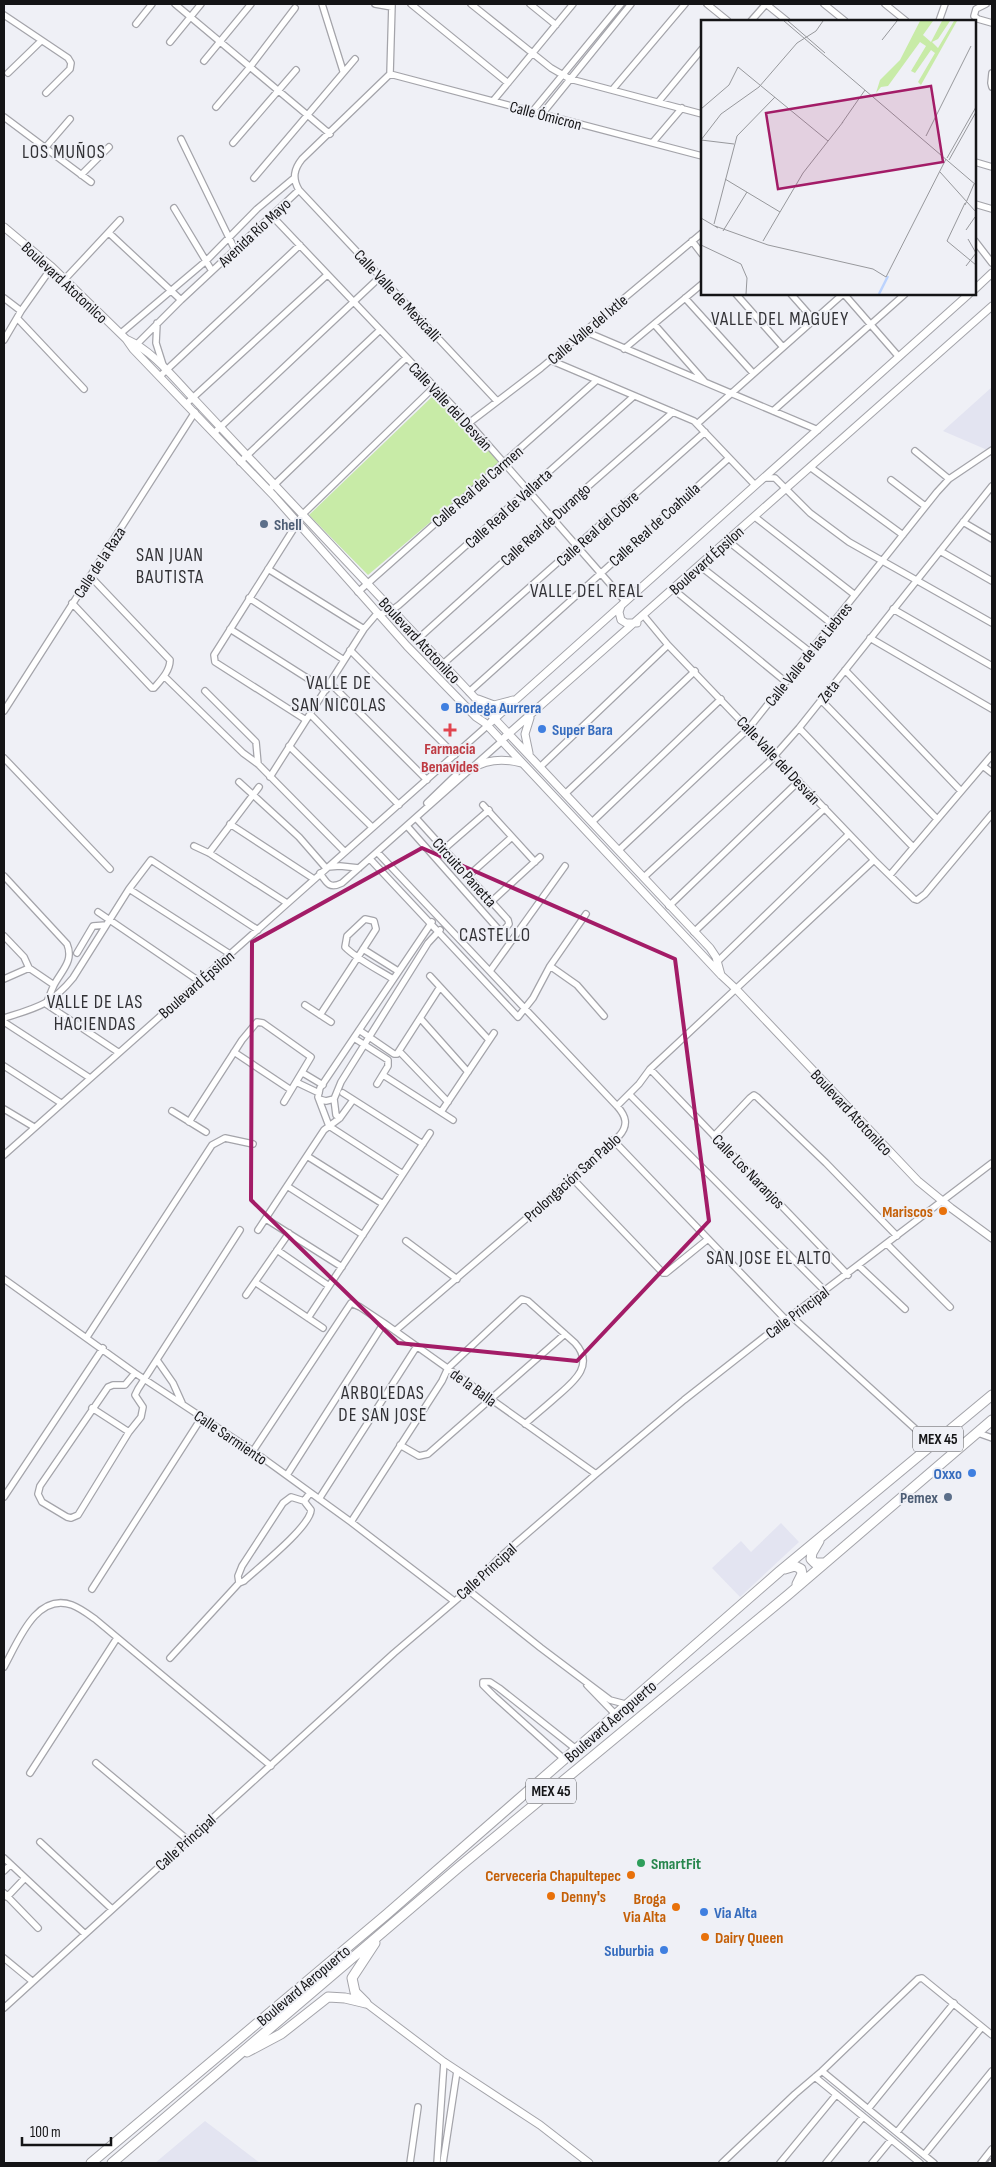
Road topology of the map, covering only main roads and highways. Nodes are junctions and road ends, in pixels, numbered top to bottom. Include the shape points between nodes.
1 (992, 1395) edge
2 (992, 1420) edge
3 (821, 1536) junction
4 (825, 1563) junction
5 (780, 1571) junction
6 (789, 1594) junction
7 (379, 1936) junction
8 (235, 2058) junction
9 (91, 2163) edge
10 (112, 2163) edge

1 - 3 highway, Boulevard Aeropuerto / MEX 45
2 - 4 highway, Boulevard Aeropuerto / MEX 45
3 - 4 highway via 811,1560
3 - 5 highway, Boulevard Aeropuerto / MEX 45
4 - 6 highway, Boulevard Aeropuerto / MEX 45
5 - 6 highway via 795,1566 802,1571 801,1578
5 - 9 highway, Boulevard Aeropuerto / MEX 45 via 387,1914
6 - 7 highway, Boulevard Aeropuerto / MEX 45
7 - 8 highway, Boulevard Aeropuerto / MEX 45
7 - 8 highway via 352,1978 355,1992 366,2003 328,1997 281,2034
8 - 10 highway, Boulevard Aeropuerto / MEX 45

